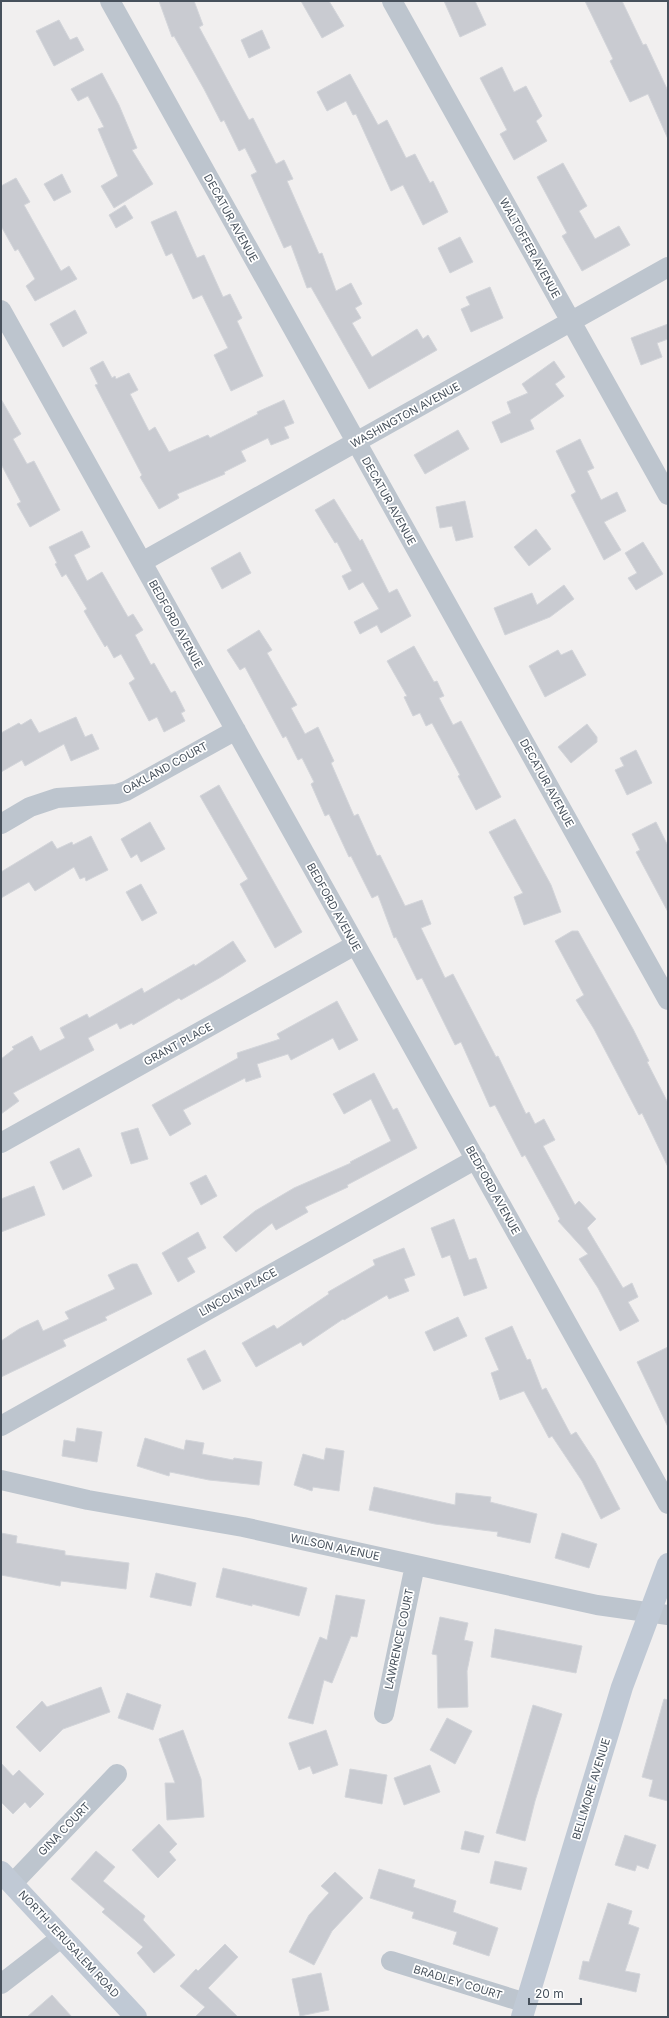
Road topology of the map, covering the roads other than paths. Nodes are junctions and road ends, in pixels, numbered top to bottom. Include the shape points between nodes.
1 (110, 1) edge
2 (392, 1) edge
3 (668, 267) edge
4 (1, 310) edge
5 (571, 321) junction
6 (356, 442) junction
7 (668, 495) edge
8 (142, 562) junction
9 (236, 730) junction
10 (1, 824) edge
11 (355, 945) junction
12 (668, 1000) edge
13 (1, 1143) edge
14 (476, 1159) junction
15 (1, 1426) edge
16 (1, 1480) edge
17 (668, 1504) edge
18 (668, 1564) edge
19 (415, 1565) junction
20 (659, 1614) edge
21 (384, 1714) dead end
22 (117, 1774) dead end
23 (7, 1878) edge
24 (62, 1937) junction
25 (391, 1961) dead end
26 (1, 1984) edge
27 (524, 2010) edge
28 (136, 2017) edge

1 - 6 street, DECATUR AVENUE
2 - 5 street, WALTOFFER AVENUE
3 - 5 street, WASHINGTON AVENUE
4 - 8 street, BEDFORD AVENUE
5 - 6 street, WASHINGTON AVENUE
5 - 7 street, WALTOFFER AVENUE
6 - 8 street, WASHINGTON AVENUE
6 - 12 street, DECATUR AVENUE
8 - 9 street, BEDFORD AVENUE
9 - 10 street, OAKLAND COURT via 126,791 117,794 57,798 30,807
9 - 11 street, BEDFORD AVENUE
11 - 13 street, GRANT PLACE
11 - 14 street, BEDFORD AVENUE
14 - 15 street, LINCOLN PLACE
14 - 17 street, BEDFORD AVENUE
16 - 19 street, WILSON AVENUE via 88,1500 242,1526
18 - 20 main road, BELLMORE AVENUE
19 - 20 street, WILSON AVENUE via 597,1605
19 - 21 street, LAWRENCE COURT
20 - 27 main road, BELLMORE AVENUE via 622,1688
22 - 23 street, GINA COURT
23 - 24 main road, NORTH JERUSALEM ROAD
24 - 26 street
24 - 28 main road, NORTH JERUSALEM ROAD
25 - 27 street, BRADLEY COURT

